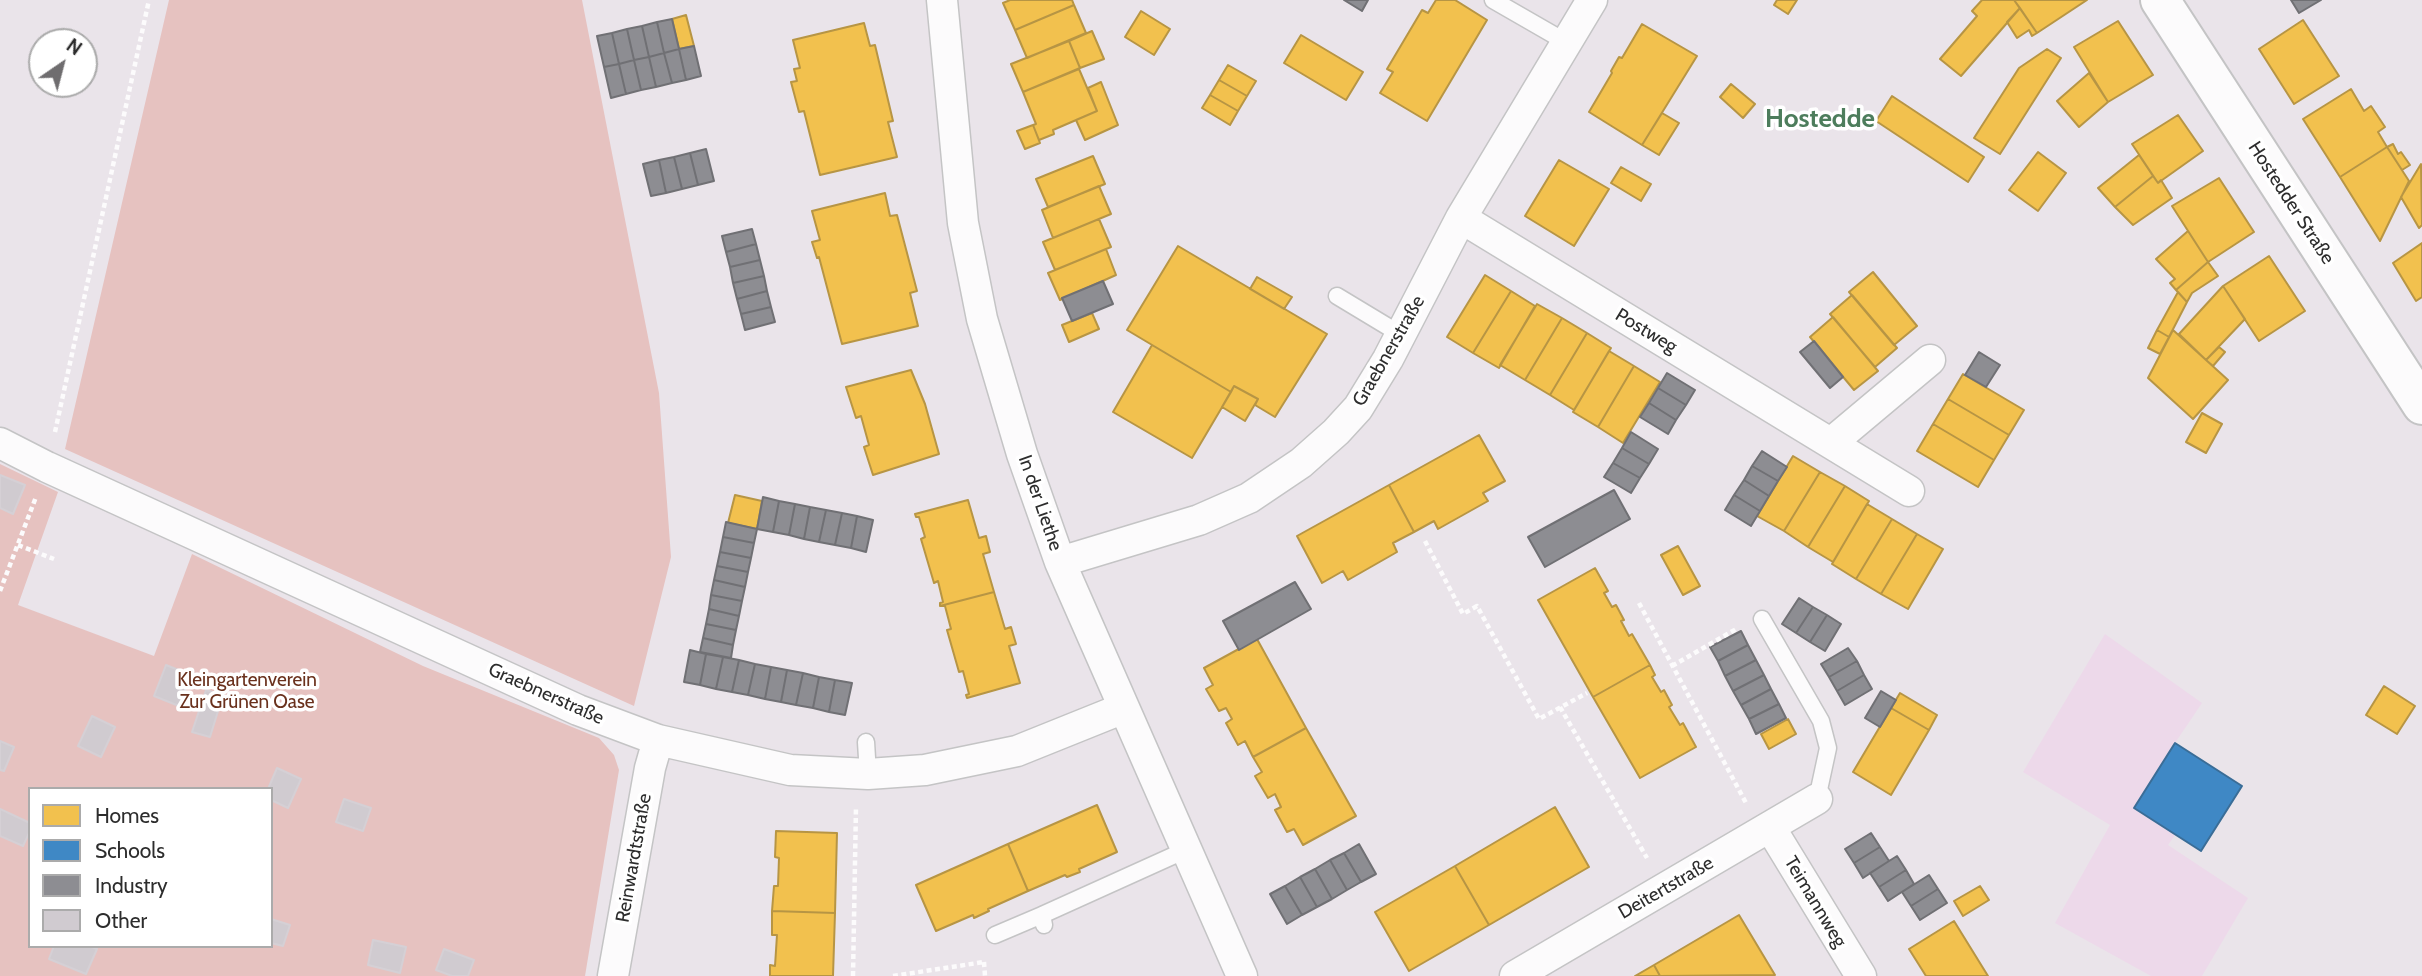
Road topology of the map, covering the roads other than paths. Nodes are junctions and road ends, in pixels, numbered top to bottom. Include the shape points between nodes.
1 (942, 0) edge
2 (1493, 0) edge
3 (1592, 0) edge
4 (2160, 0) edge
5 (1566, 42) junction
6 (1461, 218) junction
7 (1337, 296) dead end
8 (1400, 334) junction
9 (1930, 360) dead end
10 (2422, 405) edge
11 (0, 443) edge
12 (1831, 443) junction
13 (1909, 491) dead end
14 (1060, 562) junction
15 (1762, 619) road end
16 (1124, 708) junction
17 (658, 740) junction
18 (866, 742) dead end
19 (862, 773) junction
20 (1817, 799) joint
21 (1770, 828) junction
22 (1188, 849) junction
23 (995, 935) dead end
24 (613, 976) edge
25 (1242, 976) edge
26 (1515, 976) edge
27 (1861, 976) edge

1 - 14 street, In der Liethe via 963,223 982,319
2 - 5 lane
3 - 5 street, Graebnerstraße
4 - 10 main road, Hostedder Straße
5 - 6 street, Graebnerstraße
6 - 8 street, Graebnerstraße
6 - 12 street, Postweg
7 - 8 lane
8 - 14 street, Graebnerstraße via 1358,408 1301,463 1260,491 1199,520
9 - 12 street
11 - 17 street, Graebnerstraße via 578,710
12 - 13 street, Postweg
14 - 16 street, In der Liethe
15 - 20 lane via 1821,721 1828,748
16 - 19 street, Graebnerstraße via 1017,751 925,770
16 - 22 street, In der Liethe
17 - 19 street, Graebnerstraße via 790,769
17 - 24 street, Reinwardtstraße
18 - 19 lane
20 - 21 street, Deitertstraße
21 - 26 street, Deitertstraße
21 - 27 street, Teimannweg
22 - 23 lane via 1043,920
22 - 25 street, In der Liethe

